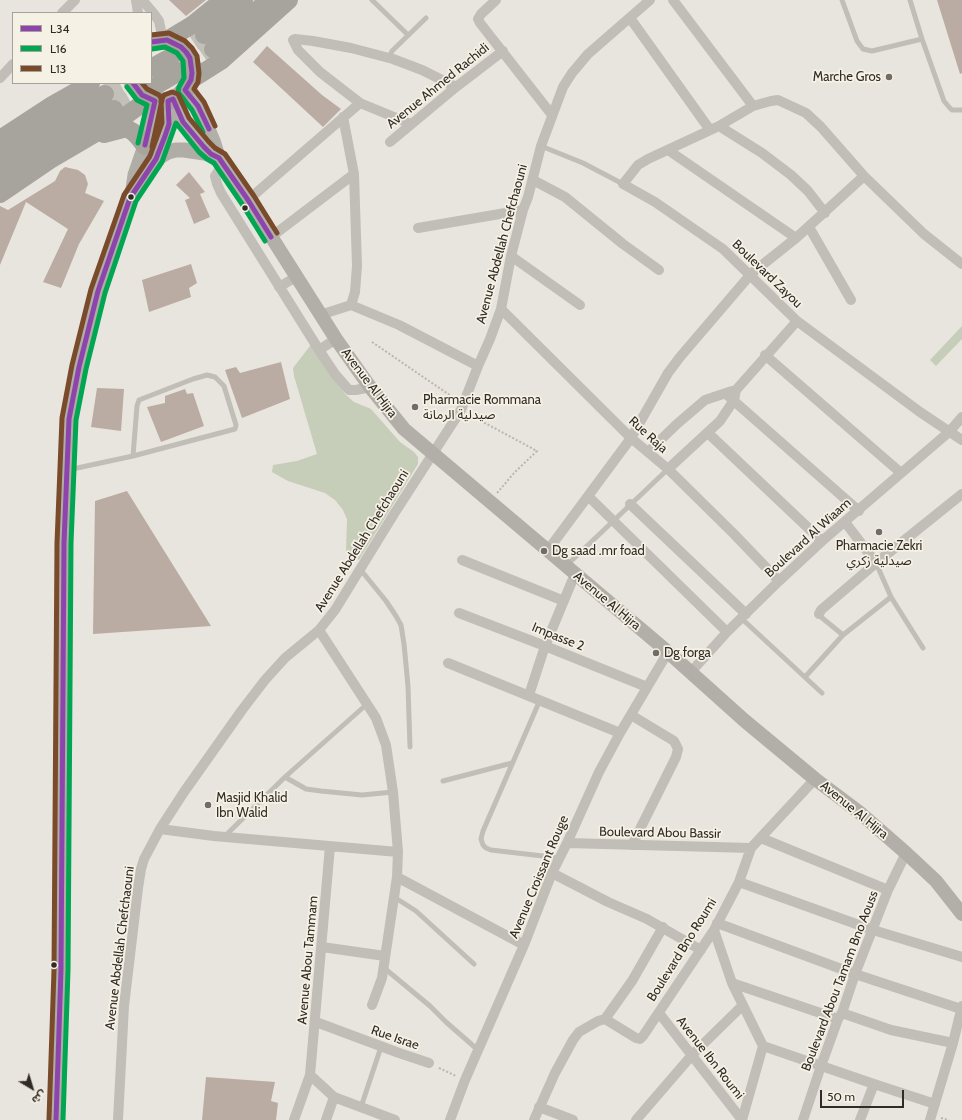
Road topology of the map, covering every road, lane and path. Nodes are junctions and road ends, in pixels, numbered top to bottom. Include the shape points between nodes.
1 (74, 0) edge
2 (136, 0) edge
3 (139, 0) edge
4 (223, 0) edge
5 (244, 0) edge
6 (268, 0) edge
7 (289, 0) edge
8 (372, 0) edge
9 (496, 0) edge
10 (650, 0) edge
11 (673, 0) edge
12 (842, 0) edge
13 (910, 0) edge
14 (63, 12) edge
15 (138, 12) edge
16 (426, 18) dead end
17 (630, 18) junction
18 (407, 34) junction
19 (922, 39) junction
20 (503, 51) junction
21 (389, 58) junction
22 (12, 65) edge
23 (152, 68) edge
24 (167, 76) edge
25 (0, 78) edge
26 (89, 84) tunnel mouth
27 (134, 84) edge
28 (456, 87) junction
29 (360, 103) junction
30 (753, 106) junction
31 (962, 110) edge
32 (552, 115) junction
33 (343, 117) junction
34 (411, 124) junction
35 (715, 128) junction
36 (0, 139) edge
37 (82, 141) junction
38 (390, 142) dead end
39 (541, 146) junction
40 (668, 150) junction
41 (150, 152) junction
42 (0, 157) edge
43 (218, 159) junction
44 (354, 174) junction
45 (864, 176) junction
46 (0, 177) edge
47 (532, 180) junction
48 (623, 184) junction
49 (0, 194) edge
50 (248, 200) junction
51 (523, 210) junction
52 (825, 213) junction
53 (810, 227) junction
54 (418, 228) dead end
55 (271, 237) junction
56 (796, 238) junction
57 (511, 256) junction
58 (962, 264) edge
59 (659, 270) dead end
60 (750, 274) junction
61 (296, 277) junction
62 (279, 287) junction
63 (851, 300) dead end
64 (580, 304) dead end
65 (351, 305) junction
66 (501, 309) junction
67 (320, 315) junction
68 (797, 321) junction
69 (336, 339) junction
70 (372, 342) dead end
71 (319, 350) junction
72 (765, 355) junction
73 (478, 366) junction
74 (370, 387) junction
75 (730, 397) junction
76 (462, 407) junction
77 (962, 417) edge
78 (949, 432) junction
79 (708, 433) junction
80 (631, 438) junction
81 (962, 440) edge
82 (648, 452) junction
83 (432, 454) junction
84 (133, 456) junction
85 (67, 470) junction
86 (668, 470) junction
87 (901, 473) junction
88 (962, 494) edge
89 (588, 496) junction
90 (490, 501) junction
91 (630, 504) junction
92 (859, 511) junction
93 (613, 520) junction
94 (845, 522) junction
95 (822, 541) junction
96 (548, 550) junction
97 (462, 560) dead end
98 (876, 563) junction
99 (360, 569) junction
100 (570, 570) junction
101 (778, 581) junction
102 (891, 597) junction
103 (564, 601) junction
104 (458, 613) dead end
105 (819, 614) joint
106 (743, 616) junction
107 (319, 630) junction
108 (727, 632) junction
109 (843, 635) junction
110 (546, 646) junction
111 (923, 648) dead end
112 (668, 652) junction
113 (448, 663) dead end
114 (691, 672) junction
115 (805, 677) junction
116 (647, 687) junction
117 (822, 693) dead end
118 (529, 695) junction
119 (540, 700) junction
120 (367, 704) junction
121 (631, 715) junction
122 (620, 733) junction
123 (410, 747) dead end
124 (512, 763) junction
125 (285, 777) junction
126 (815, 779) junction
127 (442, 781) dead end
128 (393, 792) junction
129 (160, 829) junction
130 (224, 837) junction
131 (761, 838) junction
132 (568, 844) junction
133 (632, 845) junction
134 (330, 846) junction
135 (751, 848) junction
136 (398, 852) junction
137 (906, 853) junction
138 (560, 858) junction
139 (552, 873) junction
140 (397, 877) junction
141 (739, 882) junction
142 (888, 890) junction
143 (394, 897) junction
144 (960, 909) edge
145 (663, 927) junction
146 (715, 927) junction
147 (873, 930) junction
148 (524, 945) junction
149 (322, 947) junction
150 (701, 950) junction
151 (385, 956) junction
152 (962, 957) edge
153 (474, 964) dead end
154 (384, 967) junction
155 (855, 974) junction
156 (732, 982) junction
157 (372, 1005) dead end
158 (743, 1005) junction
159 (962, 1007) edge
160 (659, 1013) junction
161 (840, 1016) junction
162 (605, 1020) junction
163 (316, 1022) junction
164 (953, 1043) junction
165 (763, 1046) junction
166 (381, 1047) junction
167 (478, 1050) junction
168 (692, 1055) junction
169 (429, 1063) joint
170 (820, 1066) junction
171 (310, 1076) junction
172 (464, 1080) junction
173 (874, 1084) junction
174 (334, 1097) junction
175 (936, 1104) junction
176 (361, 1107) junction
177 (539, 1108) junction
178 (296, 1118) edge
179 (56, 1120) edge
180 (118, 1120) edge
181 (326, 1120) edge
182 (395, 1120) edge
183 (450, 1120) edge
184 (534, 1120) edge
185 (573, 1120) edge
186 (636, 1120) edge
187 (742, 1120) edge
188 (803, 1120) edge
189 (860, 1120) edge
190 (930, 1120) edge

1 - 14 street
2 - 15 street
3 - 24 street via 144,2 158,21
4 - 24 highway via 192,25
5 - 6 highway via 208,42 225,40
7 - 24 highway via 221,61
8 - 18 lane
9 - 20 street via 478,19
10 - 17 street, Avenue Abdellah Chefchaouni
11 - 30 street
12 - 19 lane via 857,42 863,49 872,51
13 - 19 lane
16 - 18 lane
17 - 32 street, Avenue Abdellah Chefchaouni via 580,63 563,87
17 - 35 street
18 - 21 lane
19 - 31 lane via 946,104 952,110
20 - 28 street, Avenue Ahmed Rachidi
20 - 32 street
21 - 28 street via 422,70
21 - 29 street via 351,48 293,40 298,50 320,72
22 - 25 street
23 - 24 highway
24 - 27 highway via 142,95
24 - 37 highway via 125,116
24 - 41 main road
24 - 43 street, Avenue Al Hijra via 183,122
24 - 43 street, Avenue Al Hijra via 198,106 214,142
26 - 36 highway
28 - 34 street, Avenue Ahmed Rachidi
29 - 33 street
29 - 34 street
30 - 35 street
30 - 45 street via 778,100 806,113 822,127
32 - 39 street, Avenue Abdellah Chefchaouni
33 - 44 street
33 - 50 street
34 - 38 street, Avenue Ahmed Rachidi
35 - 40 street
35 - 52 street via 762,153 791,175 808,191
37 - 41 highway via 128,129
37 - 49 highway
39 - 47 street, Avenue Abdellah Chefchaouni
39 - 48 lane, Boulevard Zayou via 583,163
40 - 48 street via 638,165
40 - 56 street
41 - 43 main road via 184,150
41 - 85 main road via 135,175 133,193 98,291 69,419
42 - 46 highway via 54,122 110,102
43 - 50 street, Avenue Al Hijra
43 - 62 street via 219,170 215,176 217,184
44 - 55 street
44 - 65 street via 357,266
45 - 52 street
45 - 58 street via 924,234
47 - 51 street, Avenue Abdellah Chefchaouni
47 - 59 street via 564,197
48 - 60 street, Boulevard Zayou via 698,231 723,249
50 - 55 street, Avenue Al Hijra
51 - 54 street
51 - 57 street, Avenue Abdellah Chefchaouni
52 - 53 street
53 - 56 street
53 - 63 street
55 - 61 street, Avenue Al Hijra
56 - 60 street
57 - 64 street
57 - 66 street, Avenue Abdellah Chefchaouni
60 - 68 street, Boulevard Zayou
60 - 80 street via 668,373
61 - 62 street
61 - 67 street, Avenue Al Hijra
62 - 71 street
65 - 67 street
65 - 73 street
66 - 73 street, Avenue Abdellah Chefchaouni
66 - 80 street, Rue Raja
67 - 69 street, Avenue Al Hijra
68 - 72 street
68 - 78 street, Boulevard Zayou
69 - 71 street
69 - 74 street, Avenue Al Hijra
70 - 76 path
71 - 74 street via 349,390
72 - 75 street
72 - 87 street
73 - 76 street, Avenue Abdellah Chefchaouni
74 - 83 street, Avenue Al Hijra via 404,429
75 - 79 street via 722,418
75 - 82 street via 705,400
75 - 92 street
76 - 83 street, Avenue Abdellah Chefchaouni
76 - 90 path via 537,451
77 - 78 street, Boulevard Al Wiaam
78 - 81 street, Boulevard Zayou
78 - 87 street, Boulevard Al Wiaam
79 - 86 street
79 - 95 street
80 - 82 street, Rue Raja
80 - 89 street
82 - 86 street, Rue Raja
83 - 90 street, Avenue Al Hijra
83 - 99 street, Avenue Abdellah Chefchaouni
84 - 84 lane via 139,400 207,375 215,377 224,386 235,429
84 - 85 lane
85 - 179 main road via 64,543 61,970
86 - 91 lane
86 - 101 street, Rue Raja
87 - 92 street, Boulevard Al Wiaam
88 - 98 street
89 - 93 street
89 - 96 street
90 - 96 street, Avenue Al Hijra
91 - 93 lane
91 - 106 street
92 - 94 street, Boulevard Al Wiaam
93 - 100 lane
93 - 108 street
94 - 95 street, Boulevard Al Wiaam
94 - 98 street
95 - 101 street, Boulevard Al Wiaam
96 - 100 street, Avenue Al Hijra
97 - 103 street
98 - 102 lane
98 - 105 street
99 - 107 street, Avenue Abdellah Chefchaouni via 335,610
99 - 123 lane via 386,601 401,625 408,686
100 - 103 street
100 - 112 street, Avenue Al Hijra
101 - 106 street, Boulevard Al Wiaam
102 - 109 lane
102 - 111 lane
103 - 110 street
104 - 110 street, Impasse 2
105 - 109 lane
106 - 108 street, Boulevard Al Wiaam
106 - 115 lane
107 - 120 street
107 - 129 street, Avenue Abdellah Chefchaouni via 284,658 265,680
108 - 114 street, Boulevard Al Wiaam
109 - 115 lane
110 - 116 street, Impasse 2
110 - 118 street
112 - 114 street, Avenue Al Hijra
112 - 116 street, Avenue Croissant Rouge
113 - 118 street
114 - 126 street, Avenue Al Hijra
115 - 117 lane
116 - 121 street, Avenue Croissant Rouge
118 - 119 street
119 - 122 street
119 - 124 lane
120 - 125 lane
120 - 128 street via 376,718 386,745
121 - 122 street, Avenue Croissant Rouge
121 - 133 street via 674,741 678,749
122 - 132 street, Avenue Croissant Rouge via 599,772
124 - 127 lane
124 - 138 lane via 483,831 483,845 492,850
125 - 128 lane via 306,789 362,795
125 - 130 lane
126 - 131 street, Boulevard Bno Roumi
126 - 137 street, Avenue Al Hijra via 859,812
128 - 136 street
129 - 130 street
129 - 180 street, Avenue Abdellah Chefchaouni via 144,859 138,888 124,1006
130 - 134 street
131 - 135 street, Boulevard Bno Roumi
131 - 142 street
132 - 133 street, Boulevard Abou Bassir
132 - 138 street, Avenue Croissant Rouge
133 - 135 street, Boulevard Abou Bassir
134 - 136 street
134 - 149 street, Avenue Abou Tammam
135 - 141 street, Boulevard Bno Roumi
136 - 140 street
137 - 142 street, Boulevard Abou Tamam Bno Aouss
137 - 144 street, Avenue Al Hijra via 936,881
138 - 139 street, Avenue Croissant Rouge
139 - 145 street
139 - 148 street, Avenue Croissant Rouge
140 - 143 street
140 - 148 street
141 - 146 street, Boulevard Bno Roumi
141 - 147 street
142 - 147 street, Boulevard Abou Tamam Bno Aouss
143 - 151 street
143 - 153 lane via 416,911
145 - 150 street
145 - 162 street via 632,981
146 - 150 street, Boulevard Bno Roumi
146 - 155 street
146 - 156 street
147 - 152 street
147 - 155 street, Boulevard Abou Tamam Bno Aouss
148 - 167 street, Avenue Croissant Rouge
149 - 151 street
149 - 163 street, Avenue Abou Tammam
150 - 160 street, Boulevard Bno Roumi
151 - 154 street
154 - 157 street via 379,990
154 - 167 lane
155 - 159 street
155 - 161 street, Boulevard Abou Tamam Bno Aouss
156 - 158 street
156 - 161 street
158 - 165 street
158 - 168 street
159 - 164 street
160 - 162 street, Boulevard Bno Roumi via 640,1039
160 - 168 street, Avenue Ibn Roumi
161 - 164 street
161 - 170 street, Boulevard Abou Tamam Bno Aouss
162 - 177 street via 589,1026 573,1040
163 - 166 street, Rue Israe
163 - 171 street, Avenue Abou Tammam
164 - 175 street
165 - 170 street
165 - 187 street
166 - 169 street, Rue Israe
166 - 176 lane
167 - 172 street, Avenue Croissant Rouge
168 - 186 street
168 - 187 street, Avenue Ibn Roumi
169 - 172 path, Rue Israe
170 - 173 street
170 - 188 street, Boulevard Abou Tamam Bno Aouss
171 - 174 street
171 - 178 street, Avenue Abou Tammam
172 - 183 street, Avenue Croissant Rouge
173 - 175 street
173 - 189 street
174 - 176 street
174 - 181 street
175 - 190 street
176 - 182 street
177 - 184 street
177 - 185 street

